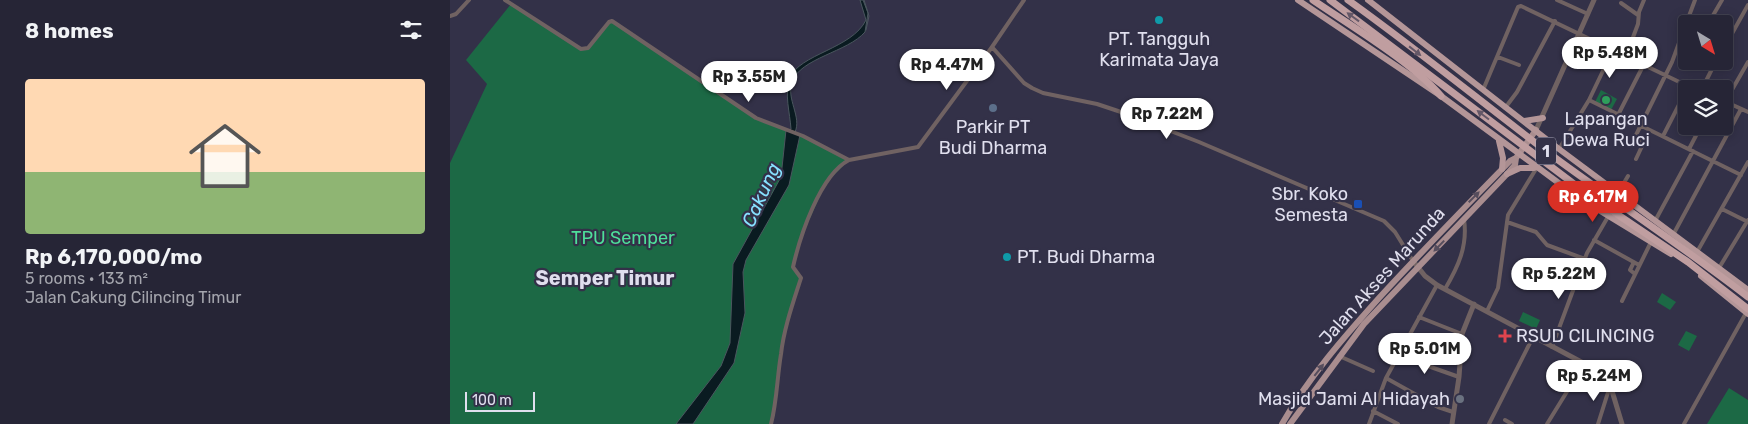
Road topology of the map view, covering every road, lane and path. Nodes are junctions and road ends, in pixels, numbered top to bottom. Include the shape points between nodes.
1 (469, 0) edge
2 (505, 0) edge
3 (1024, 0) edge
4 (1298, 0) edge
5 (1313, 0) edge
6 (1330, 0) edge
7 (1348, 0) edge
8 (1368, 0) edge
9 (1558, 0) edge
10 (1594, 0) edge
11 (1644, 0) edge
12 (1694, 0) edge
13 (1722, 0) edge
14 (1621, 3) dead end
15 (1748, 5) edge
16 (1588, 14) junction
17 (1638, 15) junction
18 (1689, 15) edge
19 (1713, 15) edge
20 (450, 16) edge
21 (1555, 21) junction
22 (1733, 32) edge
23 (1579, 34) junction
24 (1678, 44) edge
25 (992, 47) junction
26 (1613, 50) junction
27 (1626, 56) junction
28 (1498, 57) junction
29 (1748, 62) edge
30 (1519, 65) dead end
31 (1643, 66) junction
32 (1665, 76) junction
33 (1678, 83) edge
34 (1733, 86) edge
35 (1483, 90) junction
36 (1441, 96) junction
37 (1589, 100) junction
38 (1733, 105) edge
39 (1505, 108) junction
40 (1678, 108) edge
41 (1741, 109) junction
42 (1748, 112) edge
43 (1515, 115) junction
44 (1618, 115) junction
45 (1543, 118) junction
46 (1526, 123) junction
47 (1641, 125) junction
48 (1536, 130) junction
49 (1697, 135) edge
50 (1532, 136) junction
51 (1663, 136) junction
52 (1497, 138) junction
53 (1559, 149) junction
54 (1691, 150) junction
55 (1517, 156) junction
56 (1636, 159) dead end
57 (850, 160) junction
58 (1714, 161) junction
59 (1748, 162) edge
60 (1536, 168) junction
61 (1504, 171) junction
62 (1741, 175) junction
63 (1628, 176) dead end
64 (1618, 193) junction
65 (1722, 209) junction
66 (1609, 215) junction
67 (1464, 220) junction
68 (1655, 221) junction
69 (1748, 221) edge
70 (1507, 222) junction
71 (1673, 235) junction
72 (1594, 240) junction
73 (1651, 242) junction
74 (1697, 252) junction
75 (1585, 259) junction
76 (1413, 261) junction
77 (1634, 262) junction
78 (1639, 265) junction
79 (1418, 268) junction
80 (1720, 268) junction
81 (1634, 274) junction
82 (1436, 285) junction
83 (1746, 286) edge
84 (1445, 289) junction
85 (1748, 297) edge
86 (1622, 301) dead end
87 (1474, 304) junction
88 (1487, 311) junction
89 (1748, 312) edge
90 (1419, 317) junction
91 (1462, 334) junction
92 (1533, 337) junction
93 (1552, 348) junction
94 (1397, 355) junction
95 (1339, 356) junction
96 (1584, 364) junction
97 (1373, 371) dead end
98 (1460, 377) junction
99 (1386, 378) junction
100 (1610, 386) junction
101 (1373, 411) junction
102 (1452, 412) junction
103 (1505, 420) dead end
104 (771, 424) edge
105 (1282, 424) edge
106 (1290, 424) edge
107 (1369, 424) edge
108 (1398, 424) edge
109 (1452, 424) edge
110 (1489, 424) edge
111 (1512, 424) edge
112 (1547, 424) edge
113 (1598, 424) edge
114 (1622, 424) edge
115 (1684, 424) edge

1 - 20 street
2 - 57 street via 581,49 588,48 612,21 762,121 801,135
3 - 25 street
4 - 36 highway
5 - 36 highway via 1433,86
89 -> 6 highway, 1, bridge via 1688,262 1590,196
7 -> 85 highway, 1, bridge via 1517,130
8 - 35 highway
9 - 16 street
10 - 16 street
11 - 17 street
12 - 18 street
13 - 19 street
14 - 17 street
15 - 22 street
16 - 23 street
17 - 27 street via 1638,24
21 - 23 street
21 - 28 street via 1519,6
21 - 39 street
23 - 26 street
23 - 45 street
24 - 32 street
25 - 57 street via 918,147
25 - 76 street via 1032,88 1124,113 1384,221
26 - 27 street
26 - 37 street
27 - 31 street
28 - 30 street
28 - 35 street
29 - 34 street
31 - 32 street
31 - 44 street
32 - 33 street
32 - 47 street
35 - 39 highway
36 - 52 highway
37 - 44 street
37 - 53 street
38 - 41 street
39 - 43 highway
40 - 51 street
41 - 42 street
41 - 58 street
43 - 46 highway
43 - 52 highway via 1514,121
44 - 47 street
45 - 46 highway
45 - 48 street
46 - 48 highway
46 - 50 highway
47 - 51 street
47 - 56 street via 1636,135 1643,144
48 - 50 main road, Jalan Akses Marunda
48 - 53 highway
49 - 54 street
50 - 55 main road, Jalan Akses Marunda
51 - 54 street
52 - 55 highway
52 - 61 highway
53 - 64 highway
54 - 58 street
54 - 68 street
55 - 60 highway
55 - 61 main road, Jalan Akses Marunda
57 - 104 street via 833,172 826,182 796,253 793,267 801,278 780,355 776,406
58 - 62 street
58 - 71 street
59 - 62 street
60 - 61 highway
60 - 66 highway
60 - 70 street
61 - 67 main road, Jalan Akses Marunda
76 -> 61 main road, Jalan Akses Marunda
62 - 65 street
63 - 64 street
64 - 68 highway
65 - 69 street
65 - 74 street
66 - 72 street
66 - 73 highway
67 -> 79 main road, Jalan Akses Marunda
67 - 84 street via 1466,232 1460,263
68 - 71 highway
69 - 80 street
70 - 75 street via 1536,232 1548,244
70 - 88 street via 1498,288
71 - 74 highway
72 - 75 street
72 - 77 street
73 - 78 street
73 - 89 highway
74 - 80 highway
75 - 93 street
76 - 79 street
105 -> 76 main road, Jalan Akses Marunda via 1293,404 1338,346
77 - 78 street
77 - 81 street via 1630,270
78 - 81 street
79 - 82 street
79 - 95 main road, Jalan Akses Marunda via 1364,324
80 - 83 highway
81 - 86 street
82 - 84 street
82 - 90 street
84 - 87 street
87 - 88 street
87 - 91 street
88 - 92 street
89 - 115 street
90 - 91 street
90 - 94 street
91 - 98 street
92 - 93 street
92 - 110 street
93 - 96 street
94 - 98 street
94 - 99 street
95 - 97 street
95 - 106 main road, Jalan Akses Marunda
96 - 100 street via 1602,373
96 - 112 street
98 - 102 street
99 - 101 street
99 - 102 street
100 - 113 street
100 - 114 street
101 - 107 street
101 - 108 street
102 - 109 street
103 - 111 street

